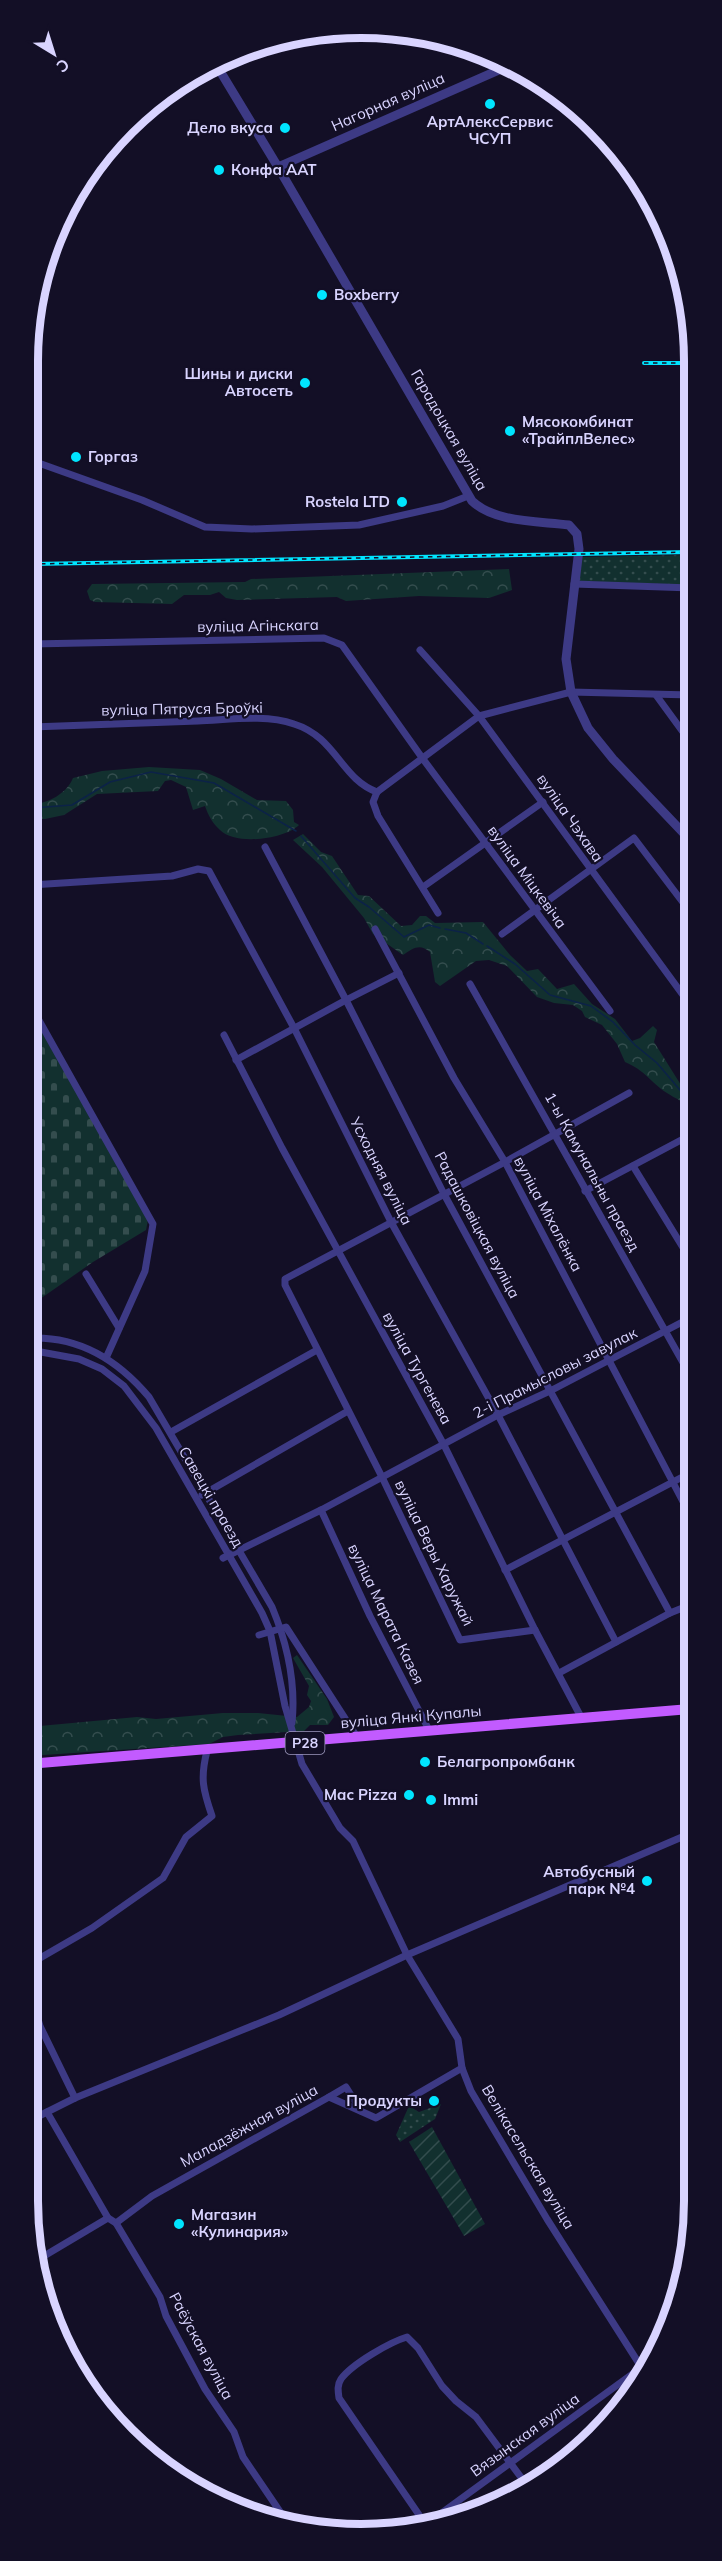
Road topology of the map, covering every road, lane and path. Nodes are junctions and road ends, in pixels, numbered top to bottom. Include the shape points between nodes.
1 (500, 69) edge
2 (220, 70) edge
3 (279, 167) junction
4 (38, 463) edge
5 (468, 496) junction
6 (574, 584) junction
7 (684, 588) edge
8 (38, 644) edge
9 (420, 650) dead end
10 (571, 692) junction
11 (684, 694) edge
12 (656, 695) junction
13 (479, 716) junction
14 (38, 727) edge
15 (684, 733) edge
16 (423, 759) junction
17 (377, 792) junction
18 (543, 802) junction
19 (684, 833) edge
20 (486, 844) junction
21 (265, 847) dead end
22 (590, 870) junction
23 (38, 885) edge
24 (423, 887) junction
25 (684, 904) edge
26 (535, 910) junction
27 (438, 913) dead end
28 (375, 929) dead end
29 (502, 934) dead end
30 (399, 973) junction
31 (470, 984) dead end
32 (684, 996) edge
33 (346, 1000) junction
34 (610, 1011) dead end
35 (38, 1019) edge
36 (294, 1028) junction
37 (224, 1035) dead end
38 (236, 1060) junction
39 (629, 1093) dead end
40 (556, 1134) junction
41 (683, 1139) dead end
42 (505, 1162) junction
43 (633, 1166) junction
44 (585, 1191) junction
45 (444, 1194) junction
46 (391, 1222) junction
47 (684, 1249) edge
48 (338, 1250) junction
49 (87, 1274) dead end
50 (684, 1322) edge
51 (119, 1328) junction
52 (666, 1332) junction
53 (38, 1338) edge
54 (317, 1350) junction
55 (38, 1351) edge
56 (106, 1358) junction
57 (609, 1359) junction
58 (684, 1364) edge
59 (552, 1390) junction
60 (348, 1412) junction
61 (498, 1414) junction
62 (171, 1432) junction
63 (444, 1445) junction
64 (684, 1476) edge
65 (382, 1477) junction
66 (672, 1483) junction
67 (206, 1492) junction
68 (195, 1498) junction
69 (684, 1504) edge
70 (321, 1510) junction
71 (617, 1511) junction
72 (563, 1539) junction
73 (239, 1550) junction
74 (226, 1557) junction
75 (505, 1570) junction
76 (684, 1607) edge
77 (670, 1613) junction
78 (283, 1628) junction
79 (535, 1630) junction
80 (270, 1631) junction
81 (260, 1635) dead end
82 (616, 1641) junction
83 (559, 1673) junction
84 (684, 1709) edge
85 (581, 1717) junction
86 (292, 1725) junction
87 (429, 1730) junction
88 (357, 1737) junction
89 (296, 1744) junction
90 (207, 1751) junction
91 (38, 1763) edge
92 (684, 1836) edge
93 (407, 1955) junction
94 (38, 1959) edge
95 (38, 2019) edge
96 (462, 2068) junction
97 (329, 2097) junction
98 (75, 2098) junction
99 (47, 2112) junction
100 (361, 2112) junction
101 (38, 2116) edge
102 (108, 2218) junction
103 (116, 2223) junction
104 (43, 2257) edge
105 (640, 2364) edge
106 (631, 2378) edge
107 (511, 2462) junction
108 (523, 2480) edge
109 (281, 2513) edge
110 (441, 2513) edge
111 (421, 2517) edge

1 - 3 street, Нагорная вуліца
2 - 3 street, Гарадоцкая вуліца
3 - 5 street, Гарадоцкая вуліца
4 - 5 street via 205,527 359,525 443,506
5 - 6 street, Гарадоцкая вуліца via 496,515 569,525 579,538
6 - 7 street
6 - 10 street, Гарадоцкая вуліца via 567,659
8 - 16 street, вуліца Агінскага via 324,638 342,645
9 - 13 street, вуліца Чэхава
10 - 12 street
10 - 13 street
10 - 19 street, Гарадоцкая вуліца via 595,735
11 - 12 street
12 - 15 street
13 - 16 street
13 - 18 street, вуліца Чэхава
14 - 17 street, вуліца Пятруся Броўкі via 254,719 293,723 315,733 354,779
16 - 17 street
16 - 20 street, вуліца Міцкевіча
17 - 24 street via 373,802 378,816
18 - 20 street
18 - 22 street, вуліца Чэхава
20 - 24 street
20 - 26 street, вуліца Міцкевіча
21 - 33 street, Радашковіцкая вуліца
22 - 25 street via 634,838
22 - 26 street
22 - 32 street, вуліца Чэхава
23 - 36 street, Усходняя вуліца via 172,876 198,868 209,871
24 - 27 street
26 - 29 street
26 - 34 street, вуліца Міцкевіча
28 - 30 street, вуліца Міхалёнка
30 - 33 street
30 - 42 street, вуліца Міхалёнка via 454,1078
31 - 40 street, 1-ы Камунальны праезд
33 - 36 street
33 - 45 street, Радашковіцкая вуліца
35 - 51 street via 153,1224 145,1271
36 - 38 street
36 - 46 street, Усходняя вуліца
37 - 38 street, вуліца Тургенева
38 - 48 street, вуліца Тургенева
39 - 40 street
40 - 42 street
40 - 44 street, 1-ы Камунальны праезд
41 - 43 street
42 - 45 street
42 - 57 street, вуліца Міхалёнка
43 - 44 street
43 - 47 street
44 - 52 street, 1-ы Камунальны праезд
45 - 46 street
45 - 59 street, Радашковіцкая вуліца
46 - 48 street
46 - 61 street, Усходняя вуліца
48 - 54 street, вуліца Веры Харужай via 285,1279
48 - 63 street, вуліца Тургенева
49 - 51 street
50 - 52 street, 2-і Прамысловы завулак
51 - 56 street
52 - 57 street, 2-і Прамысловы завулак
52 - 58 street, 1-ы Камунальны праезд
53 - 56 street, Савецкі праезд via 63,1340
54 - 60 street, вуліца Веры Харужай
54 - 62 street
55 - 68 street, Савецкі праезд via 80,1359 120,1382 156,1428
56 - 62 street, Савецкі праезд via 130,1375
57 - 59 street, 2-і Прамысловы завулак
57 - 66 street, вуліца Міхалёнка
59 - 61 street, 2-і Прамысловы завулак
59 - 71 street, Радашковіцкая вуліца
60 - 65 street, вуліца Веры Харужай
60 - 67 street
61 - 63 street, 2-і Прамысловы завулак
61 - 72 street, Усходняя вуліца
62 - 67 street, Савецкі праезд
63 - 65 street, 2-і Прамысловы завулак
63 - 75 street, вуліца Тургенева
64 - 66 street
65 - 70 street, 2-і Прамысловы завулак
65 - 79 street, вуліца Веры Харужай via 460,1640
66 - 69 street, вуліца Міхалёнка
66 - 71 street
67 - 68 street
67 - 73 street, Савецкі праезд
68 - 74 street, Савецкі праезд
70 - 73 street, 2-і Прамысловы завулак
70 - 87 street, вуліца Марата Казея
71 - 72 street
71 - 77 street, Радашковіцкая вуліца
72 - 75 street
72 - 82 street, Усходняя вуліца
73 - 74 street, 2-і Прамысловы завулак
73 - 78 street, Савецкі праезд
74 - 80 street, Савецкі праезд
75 - 79 street, вуліца Тургенева
76 - 77 street
77 - 82 street
78 - 80 street
78 - 86 street, Савецкі праезд via 294,1700
78 - 88 street, Савецкі праезд
79 - 83 street, вуліца Тургенева
80 - 81 street
80 - 86 street, Савецкі праезд
82 - 83 street
83 - 85 street, вуліца Тургенева
84 - 85 main road, вуліца Янкі Купалы / Р28
85 - 87 main road, вуліца Янкі Купалы / Р28
86 - 89 street, Савецкі праезд
87 - 88 main road, вуліца Янкі Купалы / Р28
88 - 89 main road, вуліца Янкі Купалы / Р28
89 - 90 main road, вуліца Янкі Купалы / Р28
89 - 93 street, Савецкі праезд via 302,1764 340,1828 353,1841
90 - 91 main road, вуліца Янкі Купалы / Р28
90 - 94 street via 202,1788 212,1816 186,1837 163,1878 92,1928
92 - 93 street
93 - 96 street, Велікасельская вуліца via 458,2039
93 - 98 street via 279,2015
95 - 98 street
96 - 100 street, Маладзёжная вуліца via 376,2118
96 - 105 street, Велікасельская вуліца via 471,2091 511,2158
97 - 100 street, Маладзёжная вуліца
97 - 100 street via 346,2087
97 - 103 street, Маладзёжная вуліца via 152,2196
98 - 99 street
99 - 101 street
99 - 102 street
102 - 103 street, Раёўская вуліца
102 - 104 street
103 - 109 street, Раёўская вуліца via 205,2389 234,2432 243,2457
106 - 107 street, Вязынская вуліца
107 - 108 street
107 - 110 street, Вязынская вуліца
107 - 111 street via 476,2417 442,2386 418,2348 407,2337 397,2340 352,2369 338,2388 345,2409

